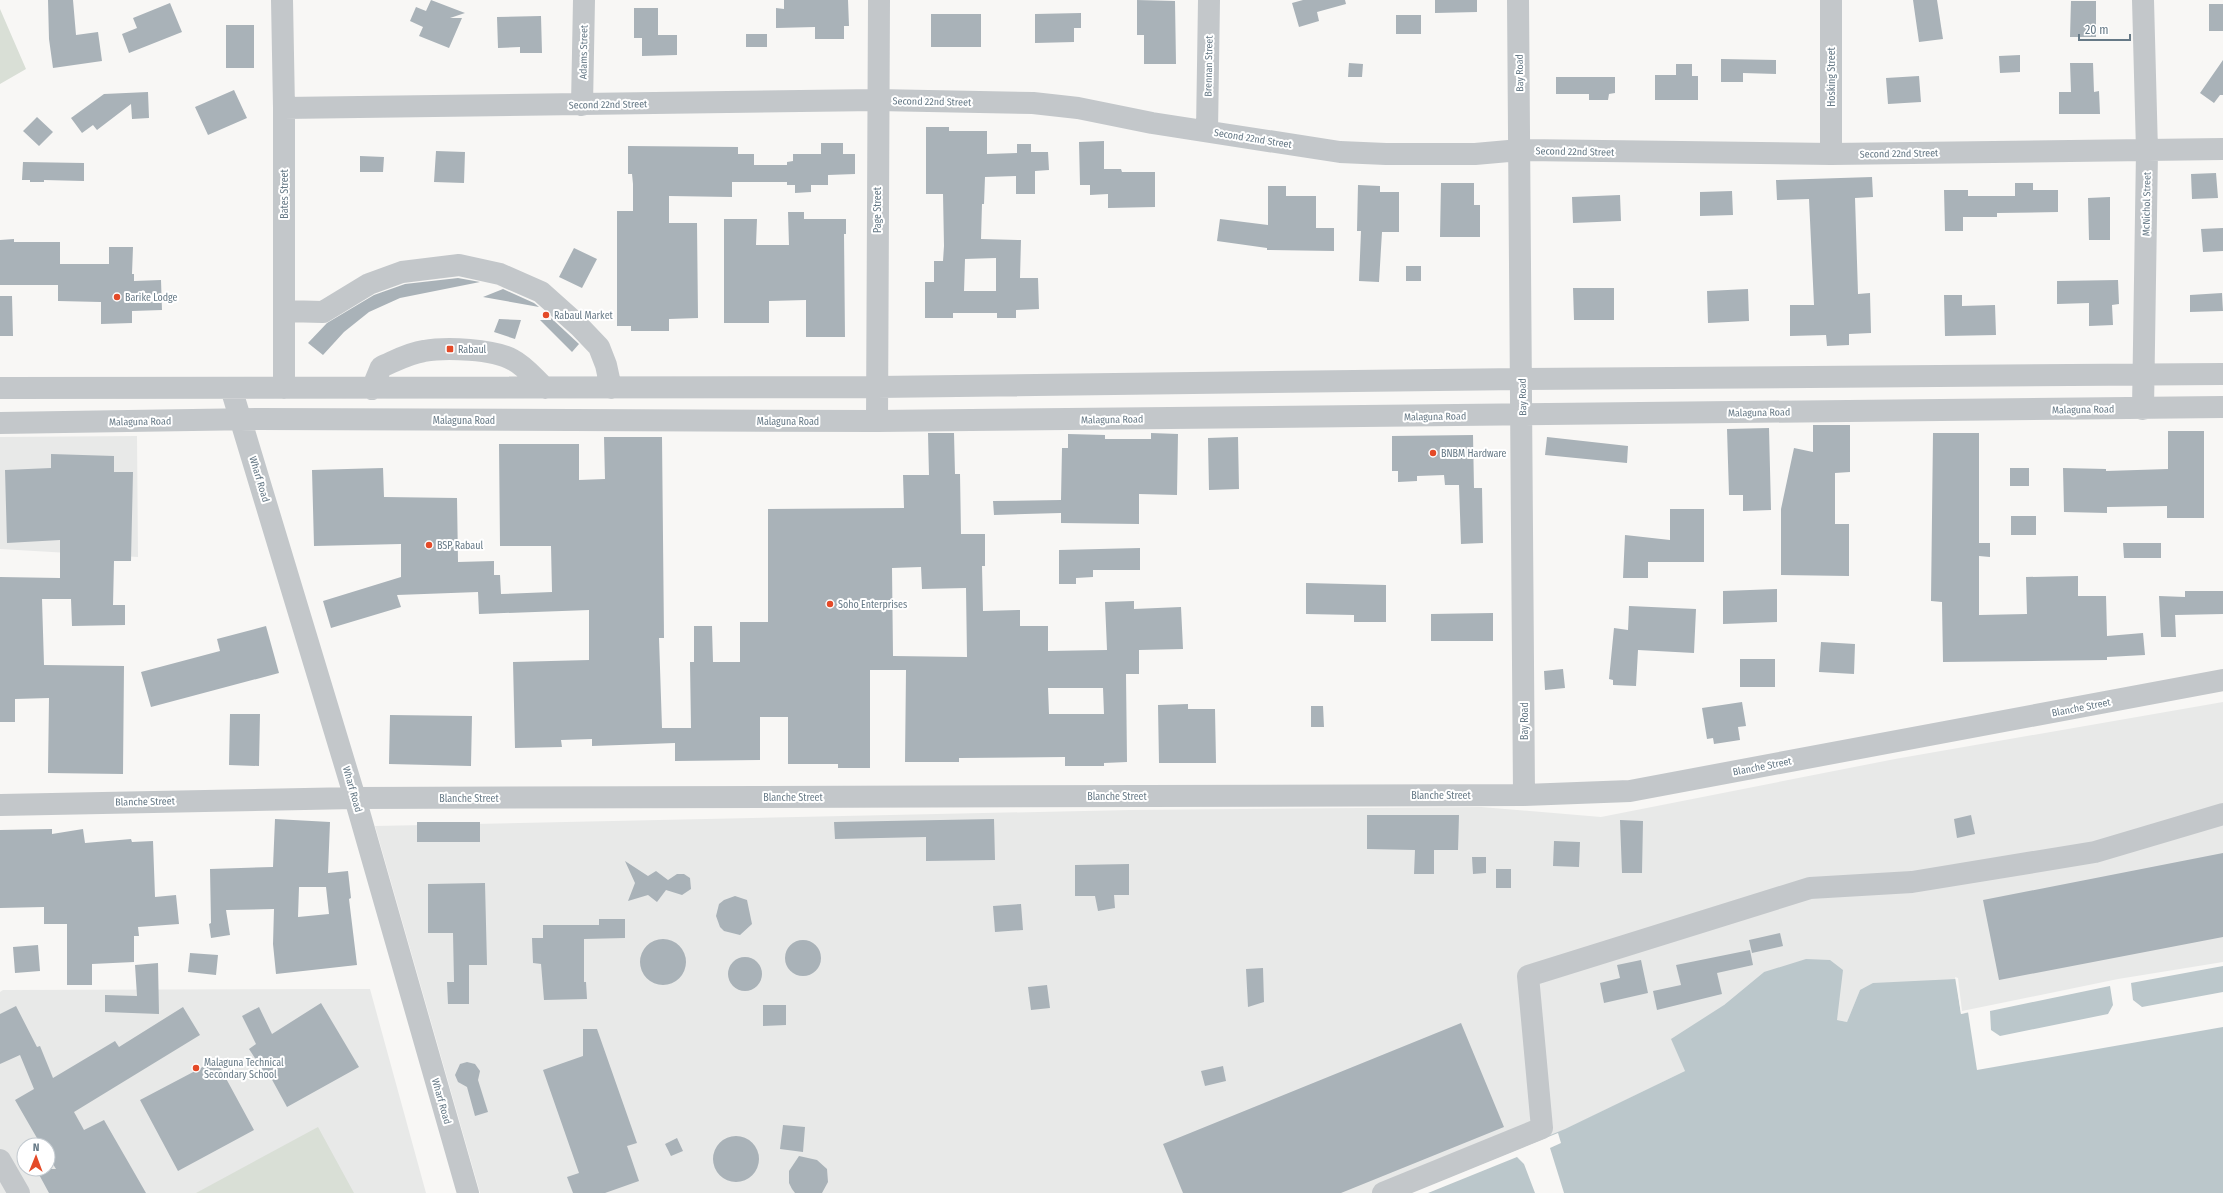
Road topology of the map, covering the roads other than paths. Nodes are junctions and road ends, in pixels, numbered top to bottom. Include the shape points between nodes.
1 (282, 0) edge
2 (584, 0) edge
3 (879, 0) edge
4 (1209, 0) edge
5 (1518, 0) edge
6 (1831, 0) edge
7 (2143, 0) edge
8 (877, 100) junction
9 (582, 105) junction
10 (284, 108) junction
11 (1207, 131) junction
12 (2223, 149) edge
13 (1520, 150) junction
14 (2147, 151) junction
15 (1831, 154) junction
16 (284, 310) junction
17 (2223, 374) edge
18 (2143, 375) junction
19 (1521, 379) junction
20 (876, 387) junction
21 (0, 388) edge
22 (231, 388) junction
23 (284, 388) junction
24 (546, 388) junction
25 (611, 388) junction
26 (372, 389) junction
27 (2223, 407) edge
28 (2143, 409) junction
29 (1522, 415) junction
30 (242, 420) junction
31 (877, 421) junction
32 (0, 423) edge
33 (2223, 680) edge
34 (1524, 795) junction
35 (355, 798) junction
36 (0, 805) edge
37 (2223, 814) edge
38 (0, 1160) edge
39 (19, 1193) edge
40 (468, 1193) edge
41 (1383, 1193) edge

1 - 10 street, Bates Street
2 - 9 street, Adams Street
3 - 8 street, Page Street
4 - 11 street, Brennan Street
5 - 13 street, Bay Road
6 - 15 street, Hosking Street
7 - 14 street, McNichol Street
8 - 9 street, Second 22nd Street
8 - 11 street, Second 22nd Street via 1054,105
8 - 20 street, Page Street
9 - 10 street, Second 22nd Street
10 - 16 street, Bates Street
11 - 13 street, Second 22nd Street via 1361,153 1475,154
12 - 14 street, Second 22nd Street
13 - 15 street, Second 22nd Street
13 - 19 street, Bay Road
14 - 15 street, Second 22nd Street
14 - 18 street, McNichol Street
16 - 23 street, Bates Street
16 - 25 street via 323,312 370,284 402,272 459,265 500,274 541,292 579,326 598,347 606,364
17 - 18 street
18 - 19 street
18 - 28 street, McNichol Street
19 - 20 street
19 - 29 street, Bay Road
20 - 25 street
20 - 31 street, Page Street
21 - 22 street
22 - 23 street
22 - 30 street, Wharf Road
23 - 26 street
24 - 25 street
24 - 26 street
24 - 26 street via 513,360 484,352 451,349 424,351 381,367
27 - 28 street, Malaguna Road
28 - 29 street, Malaguna Road
29 - 31 street, Malaguna Road
29 - 34 street, Bay Road
30 - 31 street, Malaguna Road
30 - 32 street, Malaguna Road
30 - 35 street, Wharf Road
33 - 34 street, Blanche Street via 1630,791
34 - 35 street, Blanche Street
35 - 36 street, Blanche Street
35 - 40 street, Wharf Road
37 - 41 street via 2095,852 1912,882 1810,888 1528,976 1542,1128
38 - 39 street

